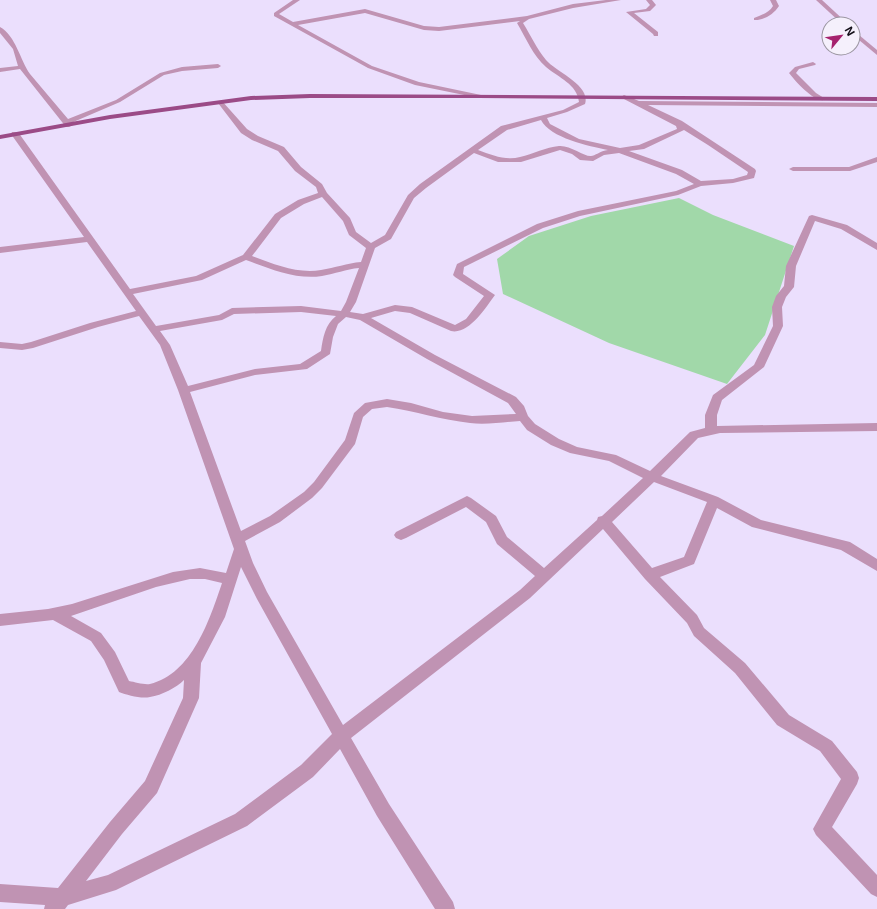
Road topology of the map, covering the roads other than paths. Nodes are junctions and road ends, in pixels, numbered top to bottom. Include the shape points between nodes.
1 (297, 0) edge
2 (618, 0) edge
3 (649, 0) edge
4 (773, 0) edge
5 (819, 0) edge
6 (836, 16) edge
7 (527, 18) junction
8 (756, 19) dead end
9 (293, 24) junction
10 (0, 29) edge
11 (656, 35) dead end
12 (861, 39) edge
13 (877, 54) edge
14 (813, 64) dead end
15 (218, 66) dead end
16 (22, 68) junction
17 (0, 70) edge
18 (479, 96) junction
19 (583, 97) junction
20 (624, 97) junction
21 (822, 99) junction
22 (877, 99) edge
23 (220, 102) junction
24 (637, 103) junction
25 (877, 105) edge
26 (543, 117) junction
27 (68, 123) junction
28 (679, 123) junction
29 (15, 134) junction
30 (0, 137) edge
31 (472, 150) junction
32 (619, 150) junction
33 (877, 159) edge
34 (793, 169) dead end
35 (700, 184) junction
36 (324, 194) junction
37 (89, 238) junction
38 (371, 247) junction
39 (877, 247) edge
40 (0, 250) edge
41 (246, 257) junction
42 (365, 265) junction
43 (128, 292) junction
44 (142, 312) junction
45 (344, 314) junction
46 (363, 317) junction
47 (154, 329) junction
48 (0, 345) edge
49 (184, 390) junction
50 (523, 417) junction
51 (877, 427) edge
52 (711, 430) junction
53 (652, 477) junction
54 (714, 500) junction
55 (603, 520) junction
56 (402, 535) dead end
57 (239, 544) junction
58 (877, 566) edge
59 (650, 575) junction
60 (544, 576) junction
61 (229, 579) junction
62 (55, 614) junction
63 (0, 620) edge
64 (192, 663) junction
65 (341, 736) junction
66 (877, 888) edge
67 (0, 893) edge
68 (58, 903) edge
69 (446, 909) edge

1 - 9 street via 276,14
2 - 7 street via 573,6
3 - 11 street via 653,5 648,10 629,12
4 - 8 street via 775,9
5 - 6 street
7 - 9 street via 432,29 361,11
7 - 19 street via 520,23 538,52 546,63
9 - 18 street via 370,67 417,84
10 - 16 street via 16,49
12 - 13 street
14 - 21 street via 797,68 792,73
15 - 27 street via 182,69 162,74 118,101
16 - 17 street
16 - 27 street
18 - 19 main road
18 - 23 main road via 302,96
19 - 20 main road
19 - 26 street via 583,103 578,106
20 - 21 main road
20 - 24 street
21 - 22 main road
23 - 27 main road
23 - 36 street via 244,131 281,149
24 - 25 street
24 - 28 street
26 - 31 street via 504,128
26 - 32 street via 547,125 577,141
27 - 29 main road
28 - 32 street via 681,130 641,147
28 - 35 street via 752,171 751,176 733,181
29 - 30 main road
29 - 37 street
31 - 32 street via 498,160 522,160 560,148 576,152 583,158 593,159 602,153
31 - 38 street via 411,197 388,237
32 - 35 street via 678,172
33 - 34 street via 850,169
35 - 46 street via 678,193 585,213 540,226 460,266 458,275 490,295 470,321 455,329 412,310 395,308
36 - 38 street via 347,220 352,233
36 - 41 street via 301,202 278,216
37 - 40 street
37 - 43 street
38 - 42 street
39 - 52 street via 844,227 812,218 791,266 789,287 781,296 777,307 778,326 759,367 718,398 711,415
41 - 42 street via 282,270 305,274
41 - 43 street via 199,278
42 - 45 street
43 - 44 street
44 - 47 street
44 - 48 street via 94,324 33,345
45 - 46 street
45 - 47 street via 301,309 247,310
45 - 49 street via 334,323 328,337 326,352 303,367 254,372
46 - 50 street via 512,400
47 - 49 street via 165,346
49 - 57 street
50 - 53 street via 531,427 555,442 574,450 612,458
50 - 57 street via 472,420 387,403 369,406 358,416 351,441 318,485 308,495
51 - 52 street
52 - 53 street via 694,435
53 - 54 street
53 - 55 street
54 - 58 street via 757,524 845,546
54 - 59 street via 689,560
55 - 59 street
55 - 60 street
56 - 60 street via 467,501 490,519 502,540
57 - 61 street
57 - 65 street via 262,595
59 - 66 street via 692,619 699,632 740,668 783,720 826,746 851,778 822,829
60 - 65 street via 473,635
61 - 62 street via 211,574 191,573 153,582
61 - 64 street via 218,617
62 - 63 street
62 - 64 street via 96,637 110,656 124,687 148,692 172,682
64 - 68 street via 191,698 151,787
65 - 68 street via 307,771 241,820 110,884
65 - 69 street via 383,810
67 - 68 street via 13,893

